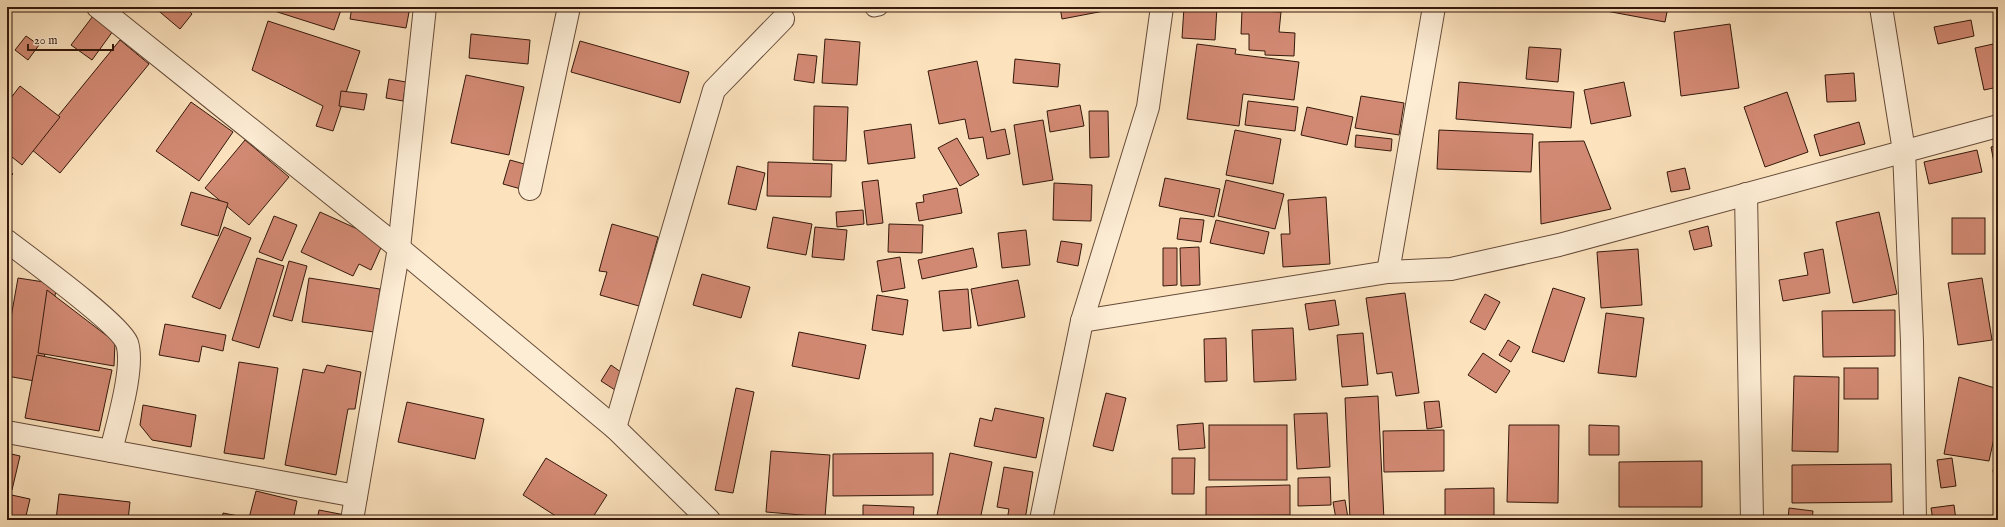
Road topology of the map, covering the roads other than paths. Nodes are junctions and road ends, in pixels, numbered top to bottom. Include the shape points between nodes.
1 (98, 7) edge
2 (425, 7) edge
3 (569, 7) edge
4 (1162, 7) edge
5 (1434, 7) edge
6 (1881, 7) edge
7 (783, 19) dead end
8 (1998, 126) edge
9 (1904, 151) junction
10 (530, 189) dead end
11 (1746, 194) junction
12 (7, 241) edge
13 (399, 248) junction
14 (1388, 272) junction
15 (1082, 321) junction
16 (615, 428) junction
17 (7, 432) edge
18 (111, 451) junction
19 (356, 496) junction
20 (352, 520) edge
21 (709, 520) edge
22 (1041, 520) edge
23 (1752, 520) edge
24 (1915, 520) edge

1 - 13 street
2 - 13 street
3 - 10 street
4 - 15 street via 1148,107
5 - 14 street
6 - 9 street
7 - 16 street via 714,90
8 - 9 street
9 - 11 street
9 - 24 street via 1912,341
11 - 14 street via 1559,245 1451,269
11 - 23 street
12 - 18 street via 110,322 127,343 129,367
13 - 16 street
13 - 19 street
14 - 15 street
15 - 22 street
16 - 21 street
17 - 18 street
18 - 19 street
19 - 20 street

